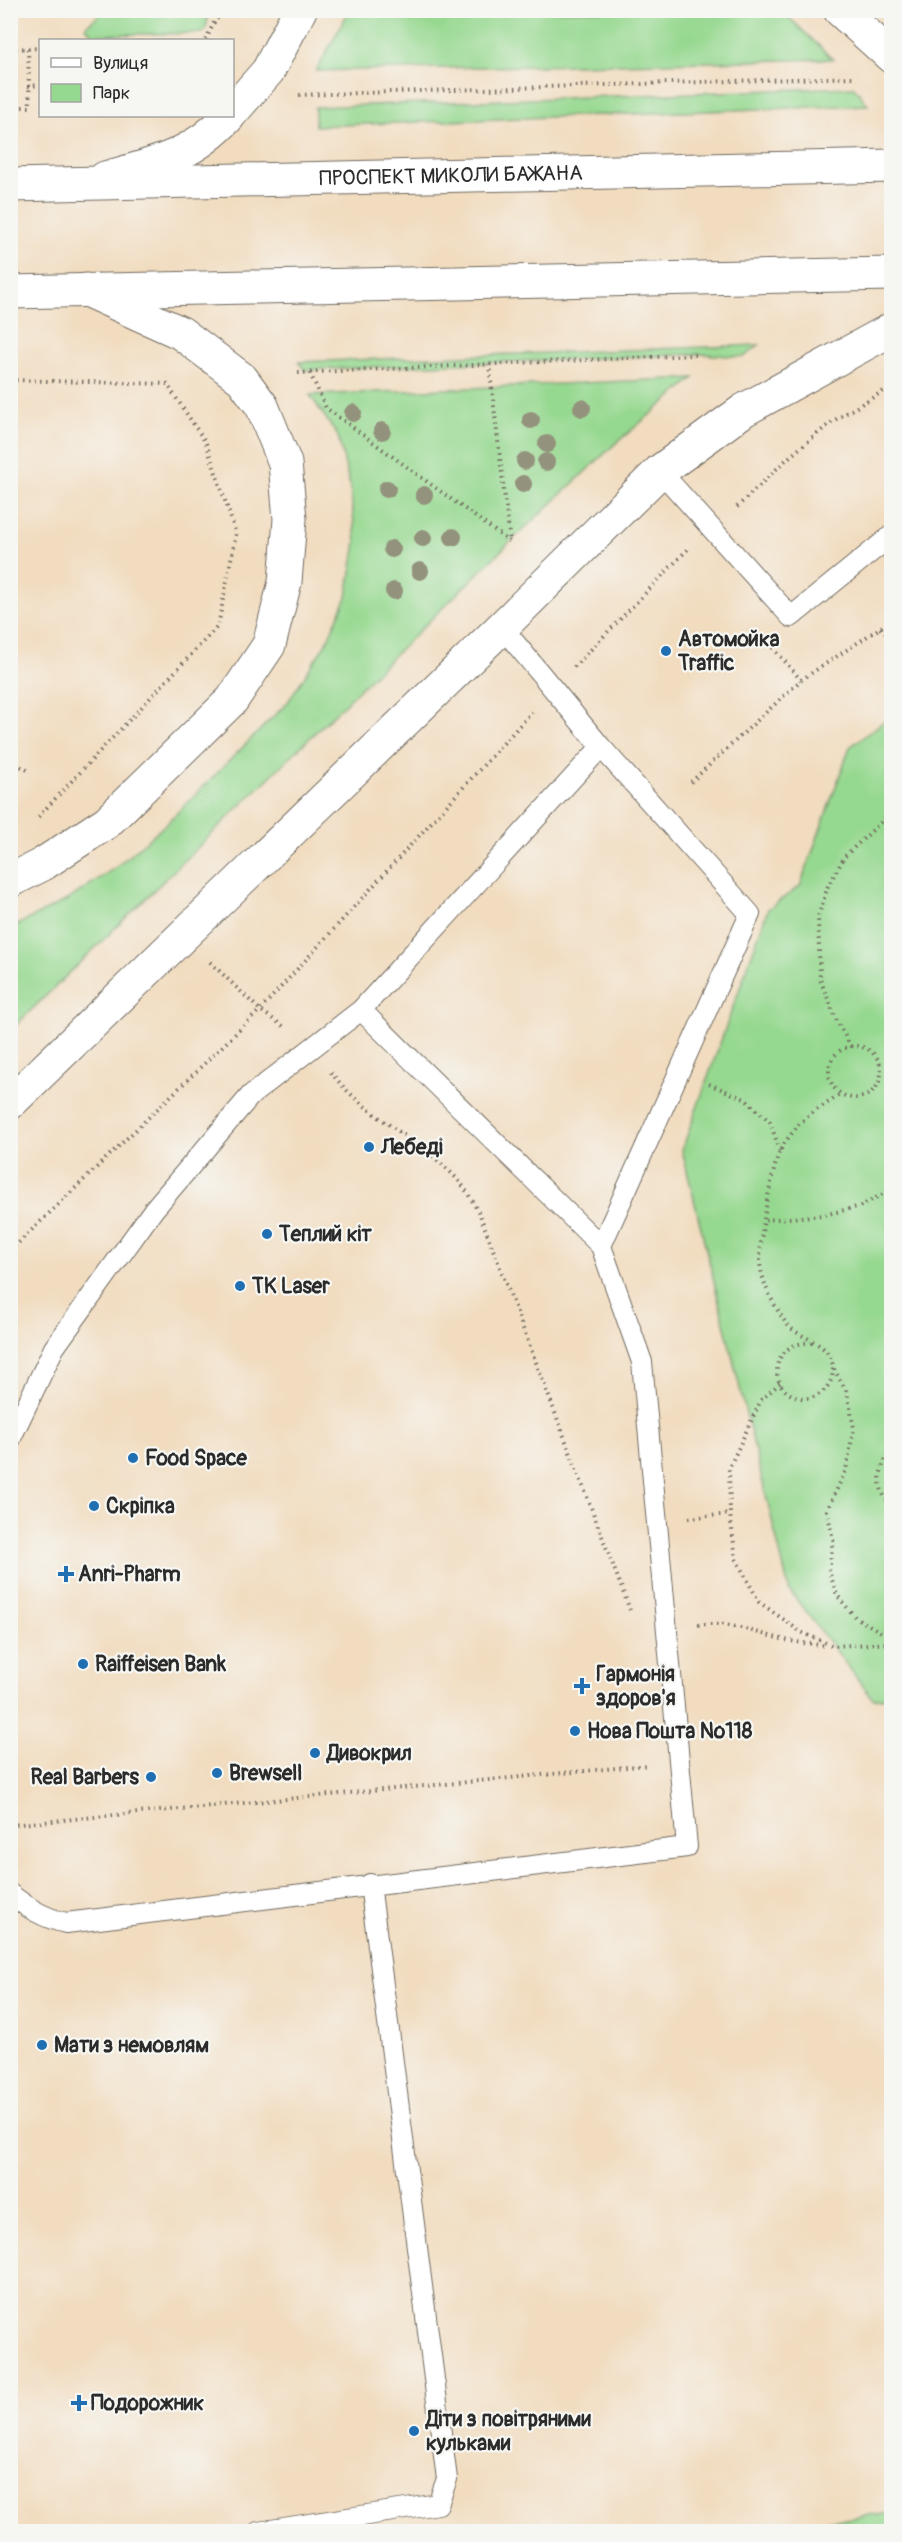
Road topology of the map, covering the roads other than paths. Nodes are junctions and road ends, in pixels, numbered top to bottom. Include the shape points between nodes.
1 (300, 10) edge
2 (840, 10) edge
3 (891, 57) edge
4 (234, 111) edge
5 (228, 117) edge
6 (891, 166) edge
7 (87, 183) junction
8 (10, 185) edge
9 (891, 274) edge
10 (86, 290) junction
11 (10, 292) edge
12 (891, 328) edge
13 (660, 471) junction
14 (891, 535) edge
15 (502, 627) junction
16 (601, 747) junction
17 (10, 881) edge
18 (360, 1010) junction
19 (10, 1102) edge
20 (601, 1246) junction
21 (10, 1440) edge
22 (370, 1884) junction
23 (10, 1894) edge
24 (258, 2532) edge

1 - 4 main road via 268,71
2 - 3 main road
5 - 7 main road via 214,133 171,159
6 - 7 main road, ПРОСПЕКТ МИКОЛИ БАЖАНА
7 - 8 main road, ПРОСПЕКТ МИКОЛИ БАЖАНА
9 - 10 main road
10 - 11 main road
10 - 17 main road via 181,333 242,380 262,406 285,463 290,519 285,582 269,645 232,700 107,822 44,864
12 - 13 main road via 744,410
13 - 14 lane via 791,617
13 - 15 main road
15 - 16 lane
15 - 19 main road
16 - 18 lane
16 - 20 lane via 750,914
18 - 20 lane
18 - 21 lane via 251,1095 154,1209 54,1348
20 - 22 lane via 642,1362 687,1847
22 - 23 lane via 66,1923 48,1919
22 - 24 lane via 447,2480 438,2504

